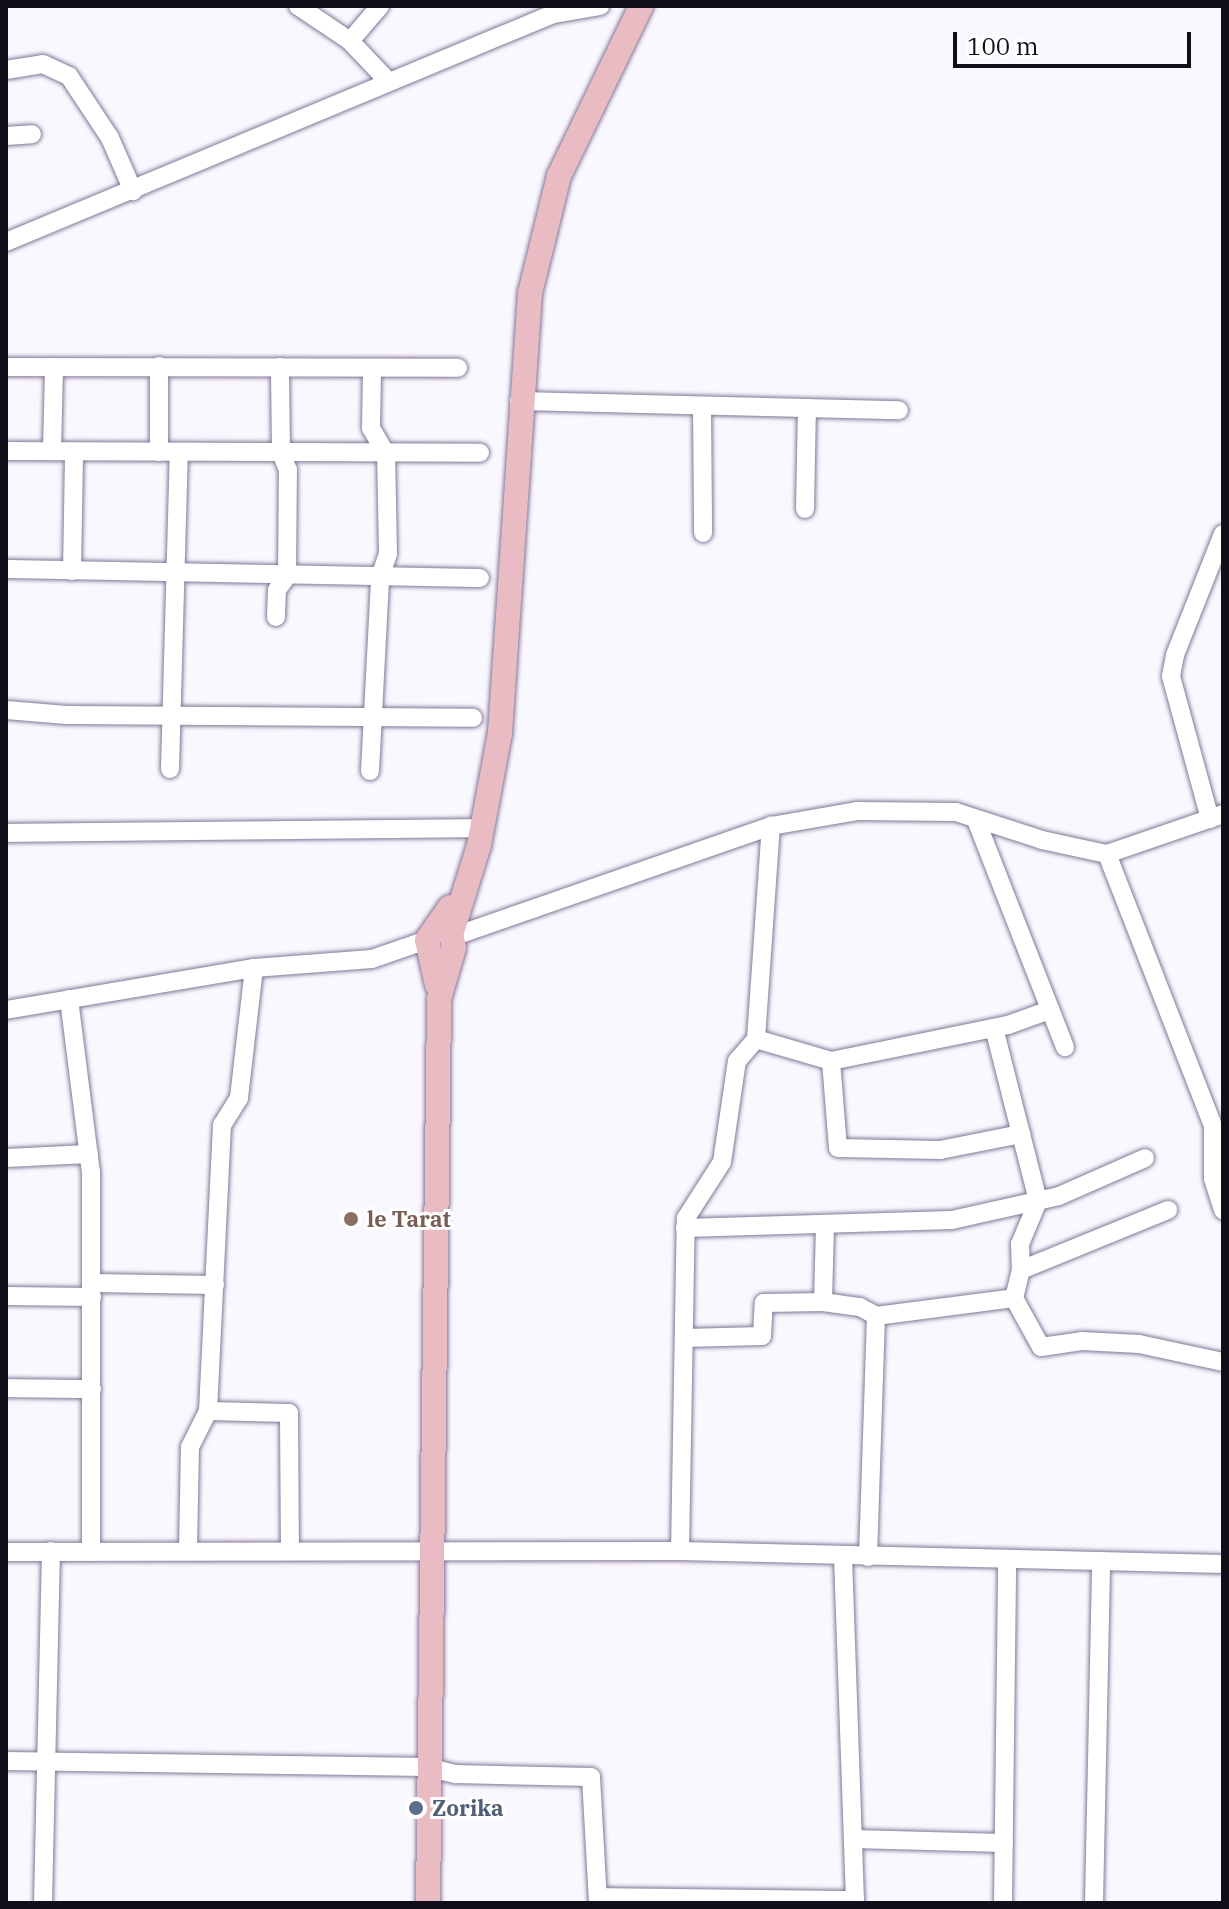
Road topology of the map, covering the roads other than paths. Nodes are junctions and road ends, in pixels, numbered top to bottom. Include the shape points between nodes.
1 (298, 6) edge
2 (380, 6) edge
3 (600, 6) edge
4 (641, 6) edge
5 (350, 41) junction
6 (6, 70) edge
7 (388, 81) junction
8 (32, 134) dead end
9 (6, 136) edge
10 (133, 191) junction
11 (6, 242) edge
12 (159, 366) junction
13 (6, 367) edge
14 (54, 367) junction
15 (280, 367) junction
16 (372, 368) junction
17 (458, 368) dead end
18 (519, 401) junction
19 (702, 406) junction
20 (807, 408) junction
21 (899, 410) dead end
22 (6, 451) edge
23 (52, 451) junction
24 (74, 452) junction
25 (159, 452) junction
26 (179, 453) junction
27 (281, 453) junction
28 (480, 453) dead end
29 (386, 454) junction
30 (805, 509) dead end
31 (703, 533) dead end
32 (1223, 534) edge
33 (6, 569) edge
34 (72, 571) junction
35 (175, 574) junction
36 (287, 576) junction
37 (380, 577) junction
38 (480, 578) dead end
39 (276, 617) dead end
40 (6, 710) edge
41 (171, 716) junction
42 (370, 716) junction
43 (473, 718) dead end
44 (170, 769) dead end
45 (370, 771) dead end
46 (1217, 816) edge
47 (976, 820) junction
48 (771, 826) junction
49 (6, 833) edge
50 (480, 836) junction
51 (1107, 854) junction
52 (441, 945) junction
53 (254, 968) junction
54 (69, 999) junction
55 (6, 1010) edge
56 (1050, 1010) junction
57 (994, 1028) junction
58 (756, 1039) junction
59 (1065, 1047) dead end
60 (831, 1061) junction
61 (1021, 1134) junction
62 (89, 1154) junction
63 (6, 1158) edge
64 (1145, 1158) dead end
65 (1038, 1201) junction
66 (1168, 1210) dead end
67 (1223, 1210) edge
68 (825, 1224) junction
69 (685, 1228) junction
70 (1021, 1270) junction
71 (215, 1285) junction
72 (92, 1290) junction
73 (6, 1296) edge
74 (1014, 1298) junction
75 (823, 1302) junction
76 (876, 1316) junction
77 (684, 1338) junction
78 (1218, 1359) edge
79 (6, 1388) edge
80 (92, 1389) junction
81 (208, 1411) junction
82 (290, 1548) junction
83 (188, 1550) junction
84 (51, 1551) junction
85 (429, 1551) junction
86 (680, 1551) junction
87 (6, 1552) edge
88 (91, 1552) junction
89 (843, 1557) junction
90 (868, 1557) junction
91 (1007, 1560) junction
92 (1101, 1562) junction
93 (1223, 1564) edge
94 (6, 1761) edge
95 (45, 1762) junction
96 (427, 1767) junction
97 (853, 1839) junction
98 (1004, 1843) junction
99 (599, 1900) edge
100 (855, 1902) edge
101 (43, 1903) edge
102 (428, 1903) edge
103 (1003, 1903) edge
104 (1094, 1903) edge

1 - 5 street
2 - 5 street
3 - 7 street via 553,14
4 - 18 main road via 559,176 530,293
5 - 7 street
6 - 10 street via 43,64 69,76 110,138
7 - 10 street
8 - 9 street
10 - 11 street
12 - 14 street
12 - 15 street
12 - 25 street
13 - 14 street
14 - 23 street
15 - 16 street
15 - 27 street
16 - 17 street
16 - 29 street via 371,428
18 - 19 street
18 - 50 main road via 500,733
19 - 20 street
19 - 31 street
20 - 21 street
20 - 30 street
22 - 23 street
23 - 24 street
24 - 25 street
24 - 34 street
25 - 26 street
26 - 27 street
26 - 35 street
27 - 29 street
27 - 36 street via 288,470
28 - 29 street
29 - 37 street via 388,554
32 - 46 street via 1171,676
33 - 34 street
34 - 35 street
35 - 36 street
35 - 41 street
36 - 37 street
36 - 39 street via 277,590
37 - 38 street
37 - 42 street via 378,679
40 - 41 street
41 - 42 street
41 - 44 street
42 - 43 street
42 - 45 street
46 - 51 street
47 - 48 street via 956,812 857,811
47 - 51 street
47 - 56 street
48 - 52 street via 510,914
48 - 58 street
49 - 50 street
50 - 52 main road
51 - 67 street via 1213,1126 1213,1179
52 - 53 street via 355,960
52 - 85 main road
53 - 54 street
53 - 71 street via 239,1098 222,1125
54 - 55 street
54 - 62 street
56 - 57 street
56 - 59 street
57 - 60 street
57 - 61 street
58 - 60 street
58 - 69 street via 737,1061 722,1162 692,1203
60 - 61 street via 838,1148 940,1150
61 - 65 street
62 - 63 street
62 - 72 street
64 - 65 street
65 - 68 street via 952,1220
65 - 70 street via 1020,1244
66 - 70 street
68 - 69 street
68 - 75 street
69 - 77 street
70 - 74 street
71 - 72 street
71 - 81 street
72 - 73 street
72 - 80 street
74 - 76 street
74 - 78 street via 1041,1347 1082,1341 1139,1344
75 - 76 street via 860,1307
75 - 77 street via 764,1303 762,1336
76 - 90 street
77 - 86 street
79 - 80 street
80 - 88 street
81 - 82 street via 289,1413
81 - 83 street via 190,1447
82 - 83 street
82 - 85 street
83 - 88 street
84 - 87 street
84 - 88 street
84 - 95 street
85 - 86 street
85 - 96 main road
86 - 89 street
89 - 90 street
89 - 97 street
90 - 91 street
91 - 92 street
91 - 98 street
92 - 93 street
92 - 104 street
94 - 95 street
95 - 96 street
95 - 101 street
96 - 99 street via 456,1774 591,1777
96 - 102 main road
97 - 98 street
97 - 100 street
98 - 103 street
99 - 100 street

